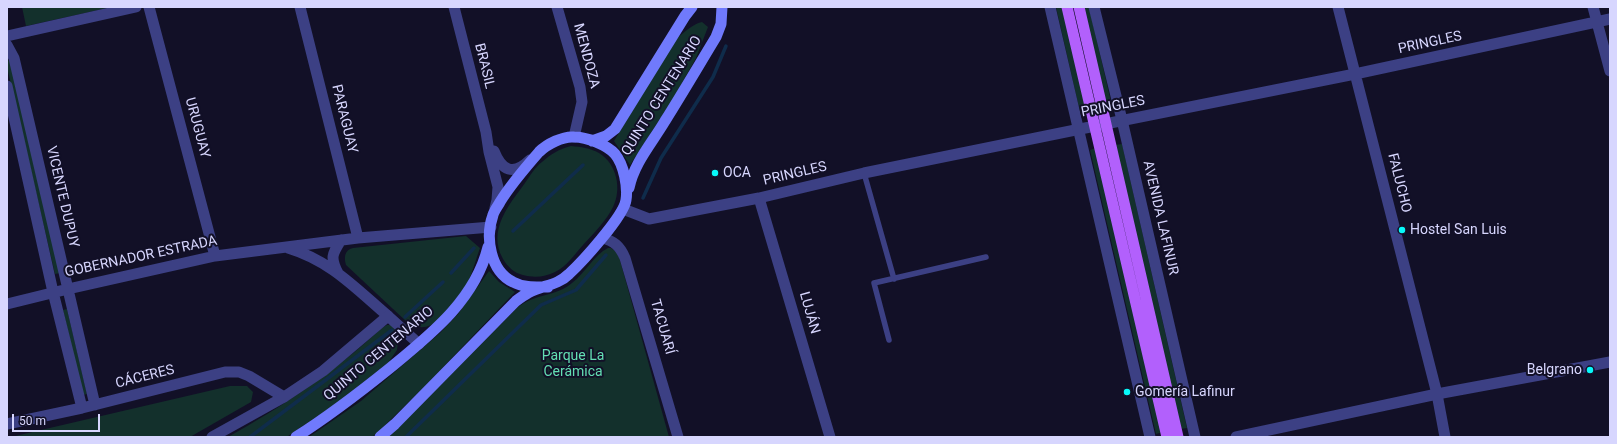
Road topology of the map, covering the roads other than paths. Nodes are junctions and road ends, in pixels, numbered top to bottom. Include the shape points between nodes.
1 (136, 7) edge
2 (149, 7) edge
3 (300, 7) edge
4 (454, 7) edge
5 (557, 7) edge
6 (692, 7) edge
7 (722, 7) edge
8 (1050, 7) edge
9 (1067, 7) edge
10 (1079, 7) edge
11 (1094, 7) edge
12 (1338, 7) edge
13 (1593, 7) edge
14 (1610, 19) edge
15 (1597, 22) junction
16 (7, 36) edge
17 (7, 45) edge
18 (1610, 71) edge
19 (1355, 74) junction
20 (7, 86) edge
21 (1122, 120) junction
22 (1100, 124) junction
23 (1079, 129) junction
24 (486, 132) junction
25 (574, 137) junction
26 (592, 141) junction
27 (542, 148) junction
28 (864, 174) junction
29 (759, 198) junction
30 (625, 205) junction
31 (492, 215) junction
32 (491, 227) junction
33 (358, 238) junction
34 (602, 238) junction
35 (341, 240) junction
36 (490, 240) junction
37 (284, 247) junction
38 (215, 256) junction
39 (986, 257) dead end
40 (338, 273) junction
41 (894, 279) junction
42 (548, 287) junction
43 (68, 289) junction
44 (53, 292) junction
45 (7, 304) edge
46 (388, 316) junction
47 (889, 340) dead end
48 (419, 344) junction
49 (1610, 362) edge
50 (1437, 394) junction
51 (284, 397) junction
52 (95, 405) junction
53 (82, 408) junction
54 (7, 424) edge
55 (212, 437) edge
56 (296, 437) edge
57 (380, 437) edge
58 (678, 437) edge
59 (830, 437) edge
60 (1150, 437) edge
61 (1167, 437) edge
62 (1178, 437) edge
63 (1195, 437) edge
64 (1236, 437) edge
65 (1445, 437) edge

1 - 16 street
2 - 38 street, URUGUAY
3 - 33 street, PARAGUAY
4 - 24 street, BRASIL
5 - 25 street, MENDOZA via 582,102
6 - 26 main road, QUINTO CENTENARIO via 615,129 606,136
7 - 30 main road, QUINTO CENTENARIO via 721,24 716,37 636,166 630,179
8 - 23 street
9 - 22 main road
10 - 22 main road
11 - 21 street, AVENIDA LAFINUR
12 - 19 street, FALUCHO
13 - 15 street
14 - 15 street, PRINGLES
15 - 18 street
15 - 19 street, PRINGLES
17 - 43 street, VICENTE DUPUY via 14,58
19 - 21 street, PRINGLES
19 - 50 street, FALUCHO
20 - 44 street, VICENTE DUPUY
21 - 22 street, PRINGLES
21 - 63 street, AVENIDA LAFINUR
22 - 23 street, PRINGLES
22 - 61 main road
22 - 62 main road
23 - 28 street, PRINGLES
23 - 60 street
24 - 27 street, BRASIL via 497,161 507,169 521,166
24 - 31 street, BRASIL via 498,186
25 - 26 main road
25 - 27 main road via 558,140
26 - 30 main road via 605,145 620,162 624,176
27 - 31 main road via 521,172
28 - 29 street, PRINGLES
28 - 41 lane
29 - 30 street, PRINGLES via 650,219
29 - 59 street, LUJÁN
30 - 34 main road
31 - 32 main road
32 - 33 street, GOBERNADOR ESTRADA
32 - 36 main road
33 - 35 street, GOBERNADOR ESTRADA
34 - 42 main road via 569,274
34 - 58 street, TACUARÍ via 612,240 621,248 626,258
35 - 37 street, GOBERNADOR ESTRADA
35 - 40 street via 334,251 332,263
36 - 42 main road via 492,256 504,276 529,287
36 - 48 main road, QUINTO CENTENARIO via 486,258 467,294 445,320
37 - 38 street, GOBERNADOR ESTRADA
37 - 40 street, GOBERNADOR ESTRADA via 312,257
38 - 43 street, GOBERNADOR ESTRADA
39 - 41 lane
40 - 46 street, GOBERNADOR ESTRADA
41 - 47 lane via 874,283
42 - 57 main road via 529,292 516,301
43 - 44 street, GOBERNADOR ESTRADA
43 - 52 street, VICENTE DUPUY
44 - 45 street, GOBERNADOR ESTRADA
44 - 53 street, VICENTE DUPUY
46 - 48 street, GOBERNADOR ESTRADA
46 - 51 street, QUINTO CENTENARIO via 323,372
48 - 56 main road, QUINTO CENTENARIO via 346,404
49 - 50 street
50 - 64 street
50 - 65 street, FALUCHO
51 - 52 street, CÁCERES via 249,376 239,372 225,372
51 - 55 street, QUINTO CENTENARIO
52 - 53 street, CÁCERES
53 - 54 street, CÁCERES

